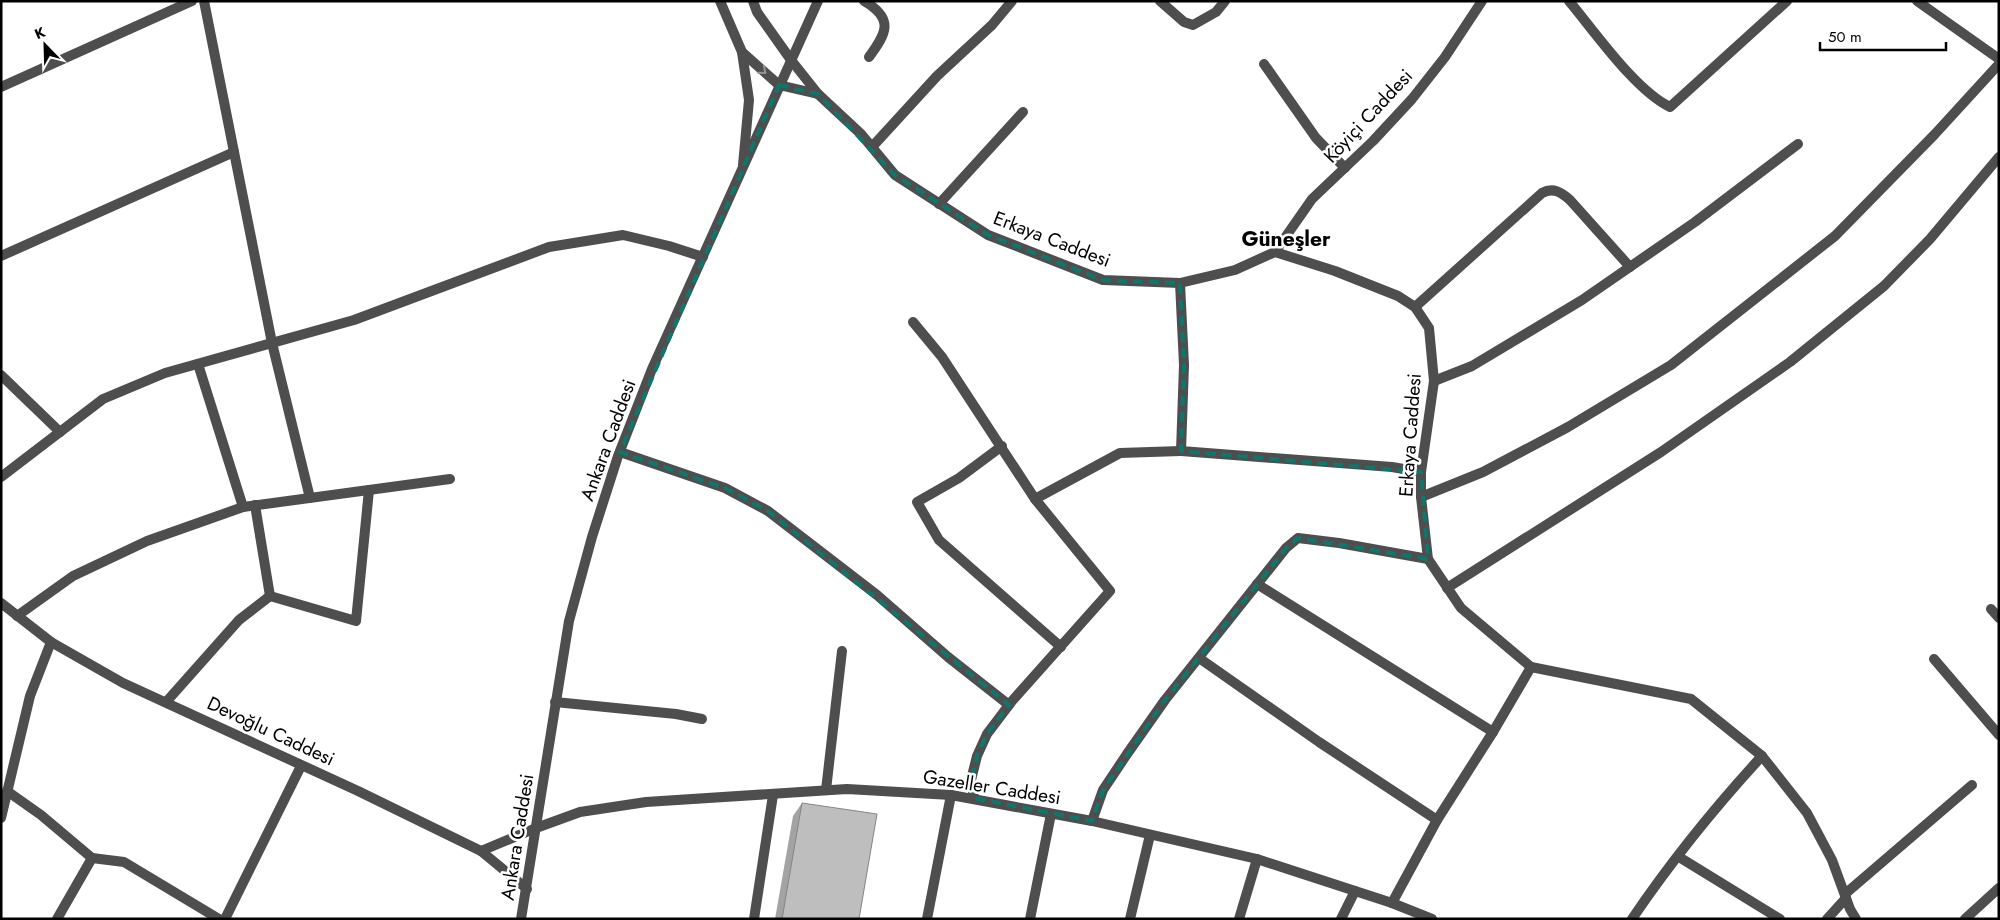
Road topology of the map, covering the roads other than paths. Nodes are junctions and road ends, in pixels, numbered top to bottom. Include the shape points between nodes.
1 (192, 1) edge
2 (204, 1) edge
3 (720, 1) edge
4 (753, 1) edge
5 (818, 1) edge
6 (864, 1) edge
7 (1012, 1) edge
8 (1160, 1) edge
9 (1225, 1) edge
10 (1482, 1) edge
11 (1569, 1) edge
12 (1787, 1) edge
13 (1917, 1) edge
14 (742, 52) junction
15 (869, 57) dead end
16 (1999, 59) edge
17 (791, 60) junction
18 (1264, 64) dead end
19 (1999, 64) edge
20 (779, 84) junction
21 (1, 87) edge
22 (818, 94) junction
23 (1023, 112) dead end
24 (1798, 144) dead end
25 (872, 147) junction
26 (234, 152) junction
27 (1999, 157) edge
28 (1344, 168) junction
29 (742, 172) junction
30 (939, 204) junction
31 (1275, 252) junction
32 (1, 256) edge
33 (703, 257) junction
34 (1630, 267) junction
35 (1180, 283) junction
36 (1415, 307) junction
37 (913, 322) dead end
38 (272, 343) junction
39 (198, 364) junction
40 (1, 375) edge
41 (1434, 381) junction
42 (60, 432) junction
43 (1002, 446) junction
44 (1181, 451) junction
45 (620, 452) junction
46 (1421, 472) junction
47 (1, 477) edge
48 (450, 479) dead end
49 (369, 490) junction
50 (310, 498) junction
51 (1421, 498) junction
52 (1036, 499) junction
53 (255, 506) junction
54 (243, 507) junction
55 (1428, 559) junction
56 (1257, 584) junction
57 (1447, 588) junction
58 (270, 596) junction
59 (1, 603) edge
60 (1992, 609) dead end
61 (17, 616) junction
62 (1999, 618) edge
63 (51, 642) junction
64 (1061, 647) junction
65 (842, 651) dead end
66 (1199, 658) junction
67 (1934, 659) dead end
68 (1531, 667) junction
69 (167, 701) junction
70 (555, 702) junction
71 (1009, 705) junction
72 (702, 719) dead end
73 (1493, 732) junction
74 (1999, 735) edge
75 (1762, 756) junction
76 (301, 766) junction
77 (6, 785) edge
78 (1972, 785) dead end
79 (826, 790) junction
80 (773, 794) junction
81 (951, 795) junction
82 (974, 798) junction
83 (1051, 814) junction
84 (1, 818) edge
85 (1437, 820) junction
86 (1092, 821) junction
87 (536, 828) junction
88 (1150, 835) junction
89 (481, 851) junction
90 (1679, 857) junction
91 (92, 858) junction
92 (1257, 859) junction
93 (1999, 888) edge
94 (527, 889) junction
95 (1355, 891) junction
96 (1846, 896) junction
97 (1392, 903) junction
98 (57, 919) edge
99 (219, 919) edge
100 (225, 919) edge
101 (521, 919) edge
102 (754, 919) edge
103 (927, 919) edge
104 (1030, 919) edge
105 (1130, 919) edge
106 (1240, 919) edge
107 (1341, 919) edge
108 (1432, 919) edge
109 (1632, 919) edge
110 (1780, 919) edge
111 (1827, 919) edge
112 (1856, 919) edge
113 (1965, 919) edge

1 - 21 street
2 - 26 street
3 - 14 street
4 - 17 street, Erkaya Caddesi via 757,12
5 - 17 street, Ankara Caddesi
6 - 15 street via 876,8 885,27 884,36
7 - 25 street
8 - 9 street via 1184,22 1193,25 1216,12
10 - 28 street, Köyiçi Caddesi via 1412,100
11 - 12 street via 1634,77 1659,102 1670,107
13 - 16 street
14 -> 20 street
14 - 29 street via 749,100
17 - 20 street, Ankara Caddesi
17 - 22 street, Erkaya Caddesi
18 - 28 street via 1316,138
19 - 51 street via 1835,236 1671,365 1568,427 1483,472
20 - 22 street
20 - 29 street, Ankara Caddesi
22 - 25 street, Erkaya Caddesi
23 - 30 street
24 - 34 street
25 - 30 street, Erkaya Caddesi via 895,175
26 - 32 street
26 - 38 street
27 - 57 street via 1930,239 1884,286 1790,362 1653,457
28 - 31 street, Köyiçi Caddesi via 1312,199
29 - 33 street, Ankara Caddesi
30 - 35 street, Erkaya Caddesi via 988,234 1102,280
31 - 35 street, Erkaya Caddesi via 1235,270
31 - 36 street, Erkaya Caddesi via 1335,271 1398,296
33 - 38 street via 623,235 549,247 354,320
33 - 45 street, Ankara Caddesi via 652,369
34 - 36 street via 1570,200 1561,192 1552,190 1542,193
34 - 41 street via 1472,366
35 - 44 street via 1184,365
36 - 41 street, Erkaya Caddesi via 1429,328
37 - 43 street via 942,357
38 - 39 street
38 - 50 street
39 - 42 street via 165,373 103,399
39 - 54 street
40 - 42 street
41 - 46 street, Erkaya Caddesi
42 - 47 street
43 - 52 street
43 - 64 street via 959,478 918,502 939,540
44 - 46 street
44 - 52 street via 1120,453
45 - 70 street, Ankara Caddesi via 569,621
45 - 71 street via 725,488 768,510
46 - 51 street, Erkaya Caddesi
48 - 49 street
49 - 50 street
49 - 58 street via 356,621
50 - 53 street
51 - 55 street, Erkaya Caddesi
52 - 64 street via 1110,591
53 - 54 street
53 - 58 street
54 - 61 street via 146,541 73,576
55 - 56 street via 1298,538
55 - 57 street, Erkaya Caddesi
56 - 66 street
56 - 73 street
57 - 68 street, Erkaya Caddesi via 1461,608
58 - 69 street via 239,620
59 - 61 street, Devoğlu Caddesi
60 - 62 street
61 - 63 street, Devoğlu Caddesi
63 - 69 street, Devoğlu Caddesi via 124,683
63 - 77 street via 30,696
64 - 71 street
65 - 79 street
66 - 85 street
66 - 86 street via 1103,790
67 - 74 street
68 - 73 street
68 - 75 street, Erkaya Caddesi via 1691,698
69 - 76 street, Devoğlu Caddesi
70 - 72 street
70 - 87 street, Ankara Caddesi
71 - 82 street via 987,734 977,756 970,780
73 - 85 street
75 - 90 street
75 - 96 street, Erkaya Caddesi via 1807,813 1832,860
76 - 89 street, Devoğlu Caddesi via 358,790
76 - 100 street
77 - 84 street
77 - 91 street
78 - 96 street
79 - 80 street, Gazeller Caddesi
79 - 81 street, Gazeller Caddesi
80 - 87 street, Gazeller Caddesi via 646,802 580,812
80 - 102 street
81 - 82 street, Gazeller Caddesi
81 - 103 street
82 - 83 street, Gazeller Caddesi
83 - 86 street, Gazeller Caddesi
83 - 104 street
85 - 97 street
86 - 88 street, Gazeller Caddesi
87 - 89 street, Gazeller Caddesi
87 - 94 street, Ankara Caddesi
88 - 92 street, Gazeller Caddesi
88 - 105 street
89 - 94 street, Devoğlu Caddesi
90 - 109 street
90 - 110 street
91 - 98 street
91 - 99 street via 124,862
92 - 95 street, Gazeller Caddesi
92 - 106 street
93 - 113 street
94 - 101 street, Ankara Caddesi
95 - 97 street, Gazeller Caddesi
95 - 107 street
96 - 111 street
96 - 112 street, Erkaya Caddesi
97 - 108 street, Gazeller Caddesi

